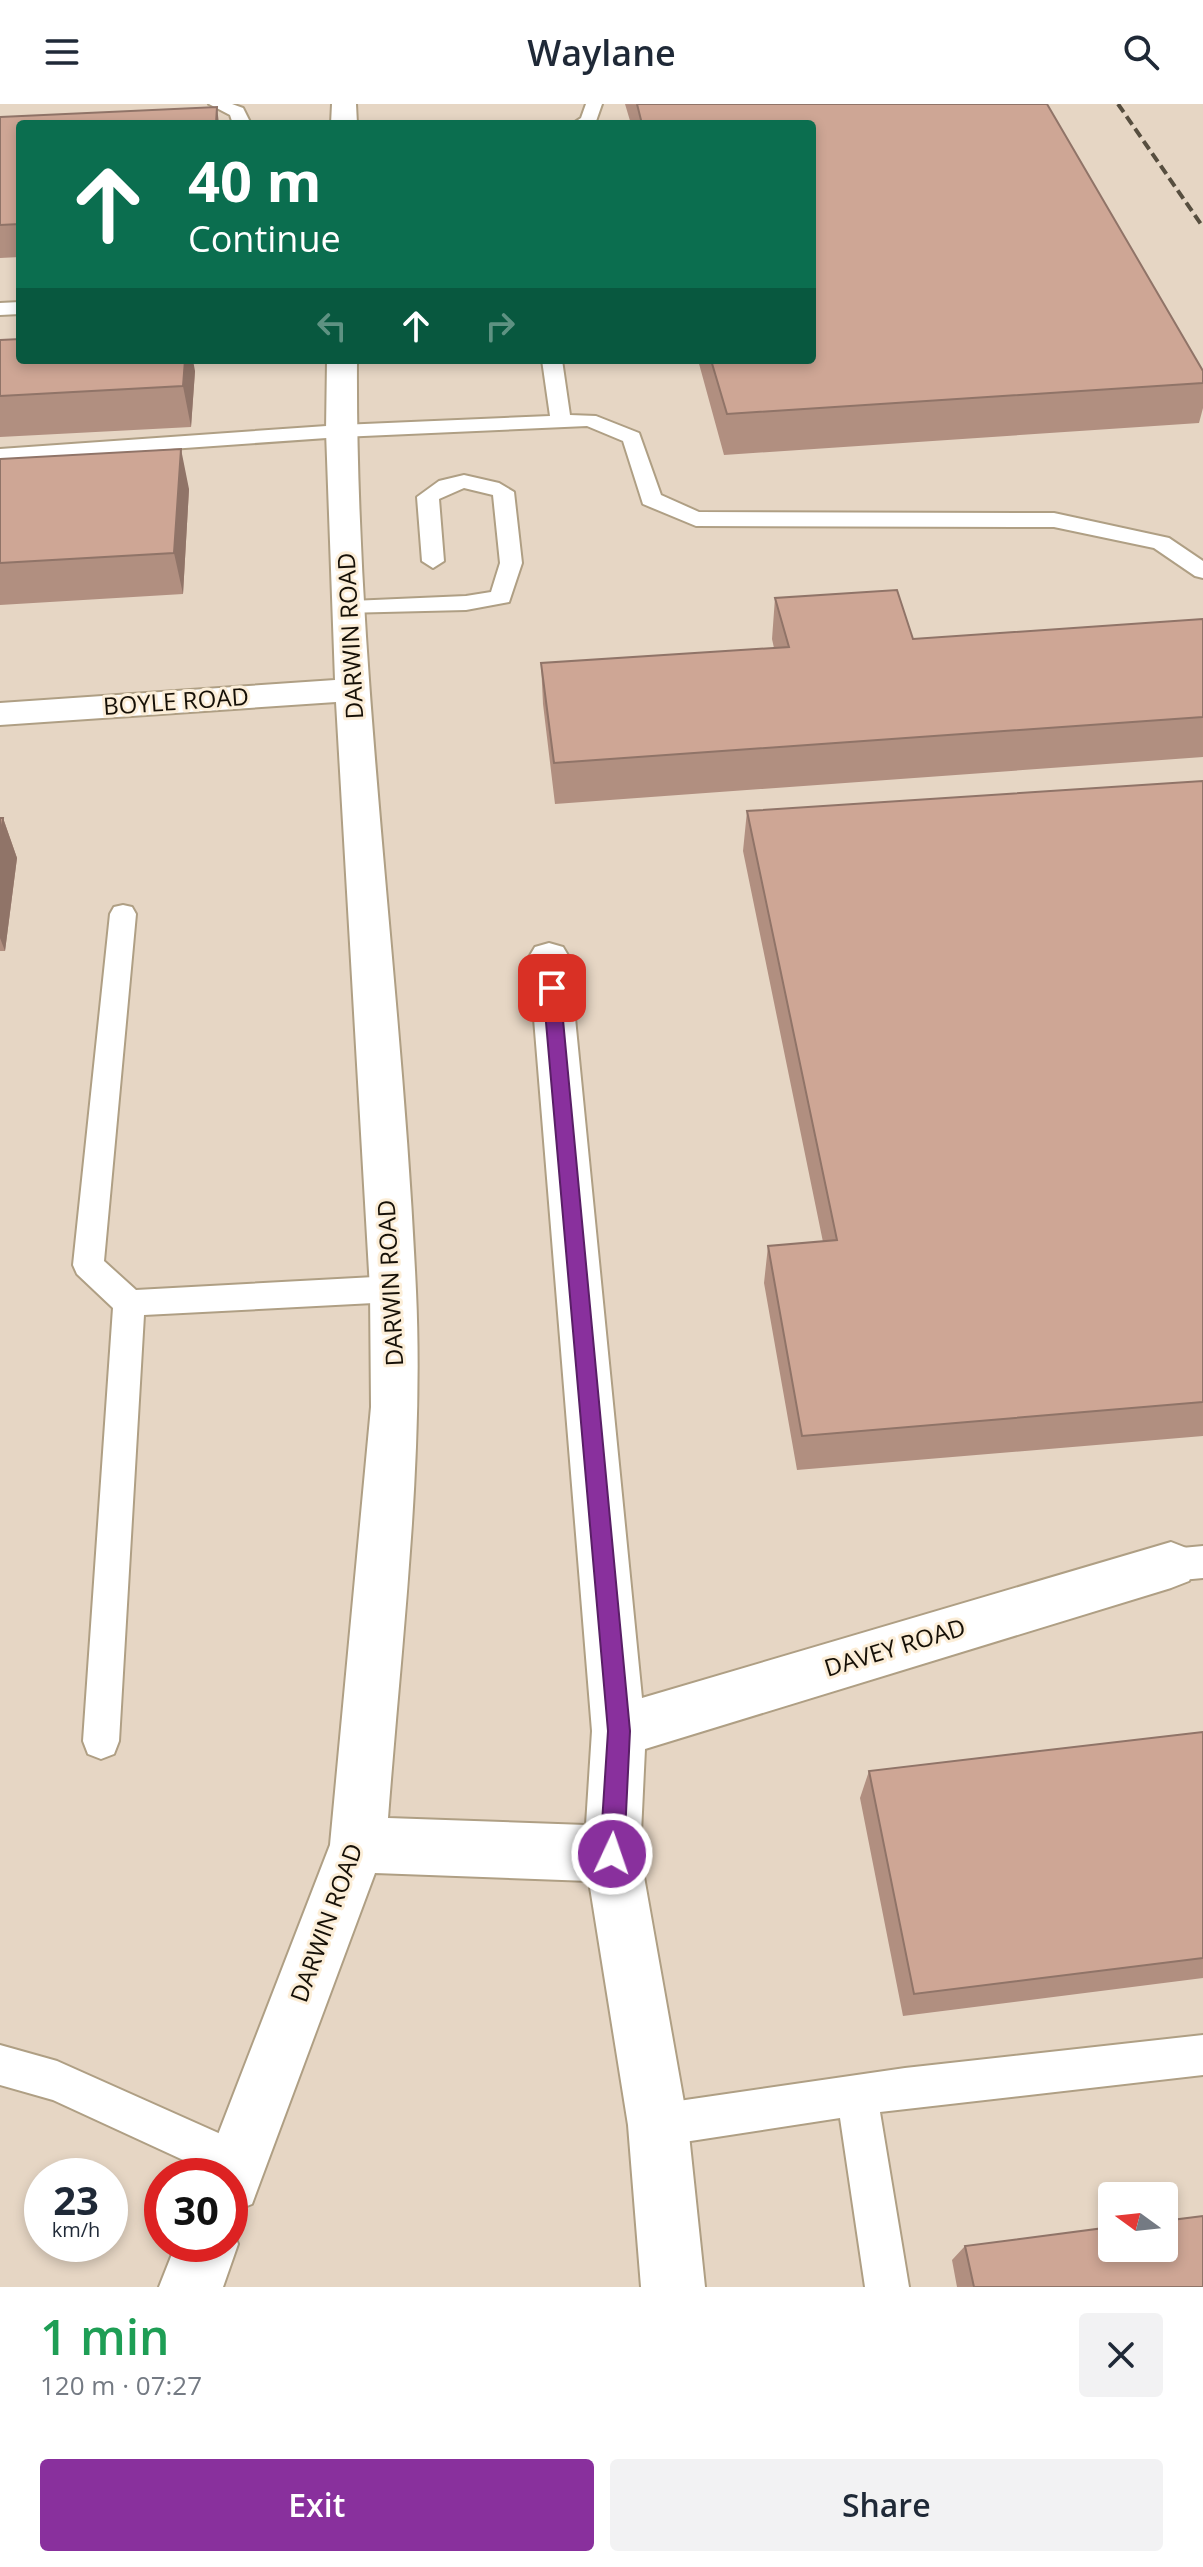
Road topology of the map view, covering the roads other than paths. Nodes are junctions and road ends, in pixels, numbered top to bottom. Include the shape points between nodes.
1 (217, 104) edge
2 (240, 120) edge
3 (342, 364) edge
4 (553, 364) edge
5 (561, 421) junction
6 (341, 431) junction
7 (0, 455) edge
8 (433, 561) dead end
9 (1203, 571) edge
10 (351, 608) junction
11 (353, 690) junction
12 (0, 714) edge
13 (123, 914) dead end
14 (549, 957) dead end
15 (393, 1289) junction
16 (129, 1303) junction
17 (1187, 1564) edge
18 (619, 1731) junction
19 (101, 1741) dead end
20 (358, 1845) junction
21 (612, 1854) junction
22 (1203, 2055) edge
23 (0, 2065) edge
24 (857, 2095) junction
25 (658, 2125) junction
26 (207, 2158) edge
27 (239, 2158) edge
28 (200, 2262) edge
29 (191, 2287) edge
30 (673, 2287) edge
31 (887, 2287) edge

1 - 2 lane via 237,112
3 - 6 street, DARWIN ROAD
4 - 5 lane
5 - 6 lane
5 - 9 lane via 589,420 632,437 651,499 696,519 1054,520 1161,543
6 - 7 lane
6 - 10 street, DARWIN ROAD
8 - 10 lane via 428,497 446,483 475,480 503,492 511,563 501,597
10 - 11 street, DARWIN ROAD
11 - 12 street, BOYLE ROAD
11 - 15 street, DARWIN ROAD
13 - 16 lane via 88,1265
14 - 18 street
15 - 16 lane
15 - 20 street, DARWIN ROAD via 395,1407
16 - 19 lane
17 - 18 street, DAVEY ROAD
18 - 21 street
20 - 21 street
20 - 27 street, DARWIN ROAD
21 - 25 street
22 - 24 lane
23 - 26 lane via 57,2081
24 - 25 lane
24 - 31 lane
25 - 30 street
28 - 29 street

